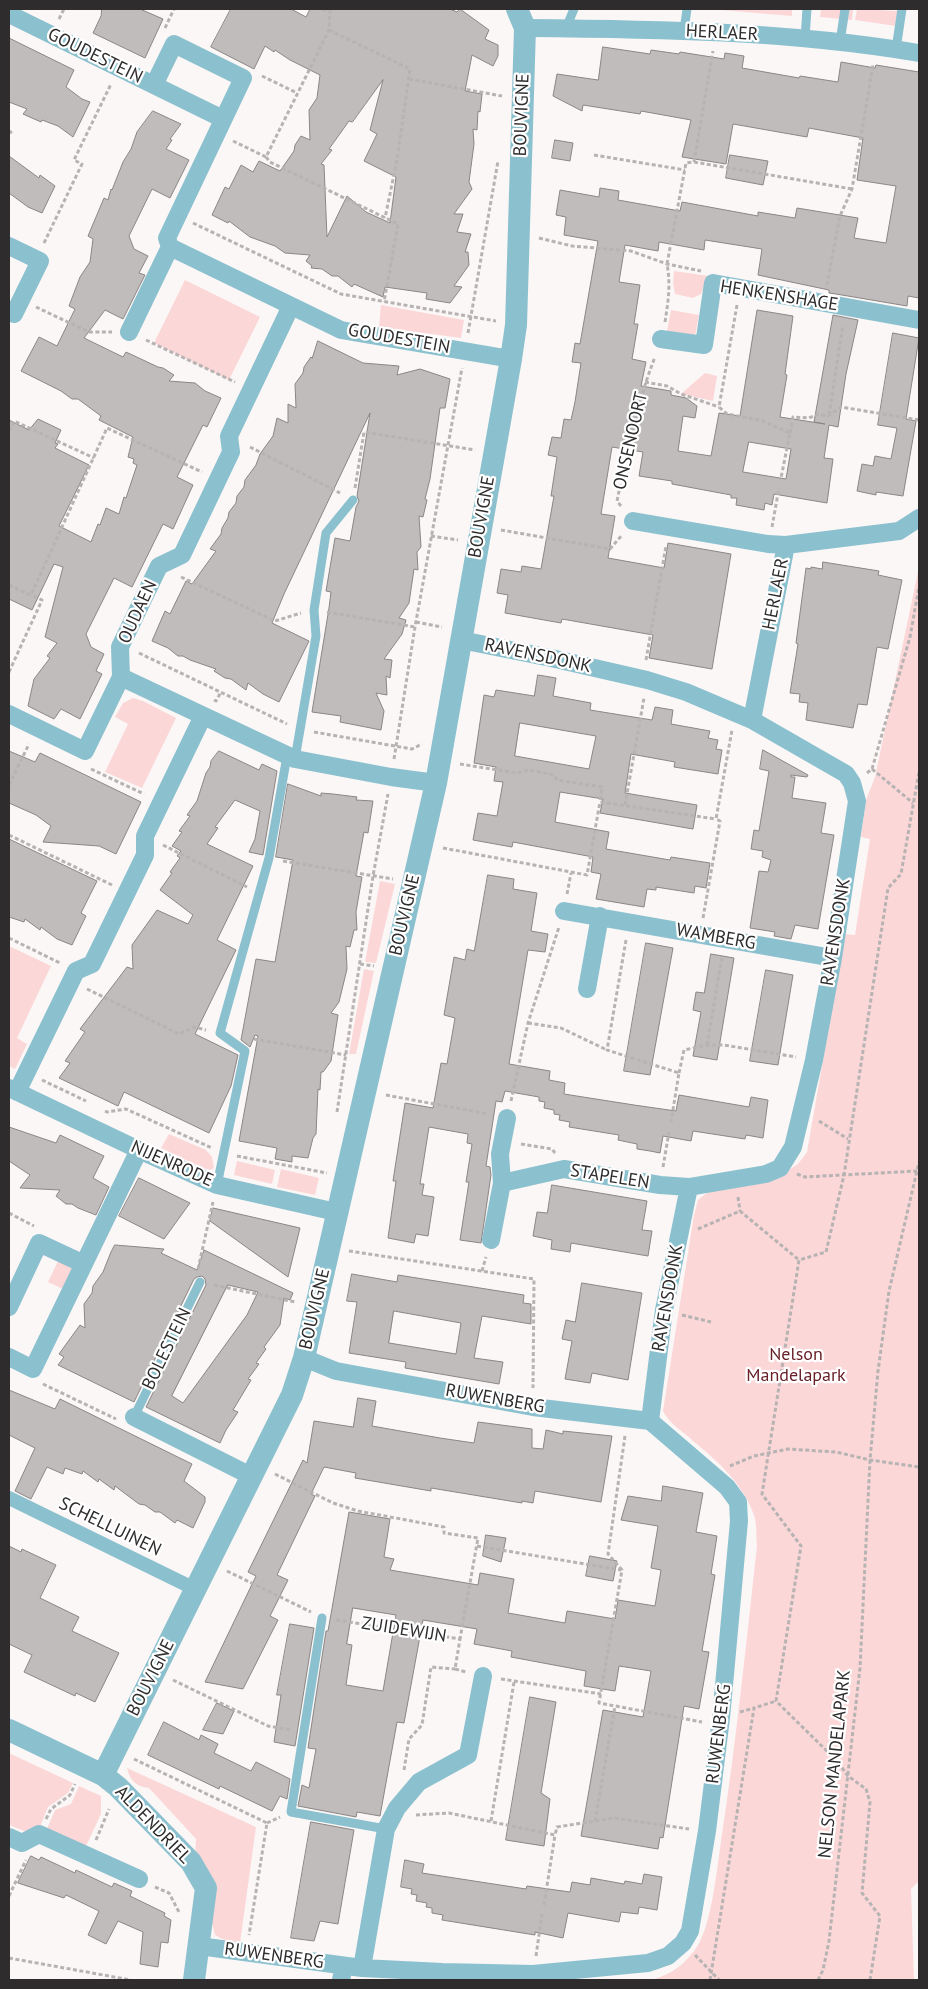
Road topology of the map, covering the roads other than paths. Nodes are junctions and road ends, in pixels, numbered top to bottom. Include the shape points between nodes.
1 (574, 9) edge
2 (687, 9) edge
3 (807, 9) edge
4 (844, 9) edge
5 (902, 9) edge
6 (9, 14) edge
7 (521, 18) edge
8 (566, 28) junction
9 (684, 31) junction
10 (805, 38) junction
11 (840, 42) junction
12 (896, 49) junction
13 (919, 53) edge
14 (154, 85) junction
15 (220, 126) junction
16 (9, 246) edge
17 (170, 247) junction
18 (15, 306) edge
19 (291, 306) junction
20 (919, 320) edge
21 (130, 332) road end
22 (661, 339) road end
23 (511, 359) junction
24 (353, 500) road end
25 (919, 518) edge
26 (633, 521) road end
27 (786, 545) junction
28 (462, 635) junction
29 (121, 678) junction
30 (9, 714) edge
31 (203, 716) junction
32 (752, 720) junction
33 (291, 757) junction
34 (436, 783) junction
35 (564, 911) road end
36 (600, 916) junction
37 (833, 958) junction
38 (587, 989) dead end
39 (13, 1090) edge
40 (507, 1118) road end
41 (138, 1150) junction
42 (502, 1184) junction
43 (217, 1185) junction
44 (689, 1187) junction
45 (327, 1210) junction
46 (492, 1240) dead end
47 (84, 1264) junction
48 (200, 1282) road end
49 (9, 1307) edge
50 (9, 1357) edge
51 (304, 1358) junction
52 (134, 1417) joint
53 (650, 1421) junction
54 (254, 1470) junction
55 (9, 1498) edge
56 (195, 1589) junction
57 (322, 1618) road end
58 (483, 1676) road end
59 (9, 1730) edge
60 (102, 1776) junction
61 (392, 1818) junction
62 (9, 1837) edge
63 (139, 1879) road end
64 (199, 1946) junction
65 (362, 1968) junction
66 (342, 1973) edge
67 (527, 1976) edge
68 (194, 1980) edge

1 - 8 lane
2 - 9 lane
3 - 10 lane
4 - 11 lane
5 - 12 lane
6 - 14 street, GOUDESTEIN
7 - 8 street, HERLAER
7 - 23 street, BOUVIGNE via 519,233 516,325
8 - 9 street, HERLAER
9 - 10 street, HERLAER
10 - 11 street, HERLAER
11 - 12 street, HERLAER
12 - 13 street, HERLAER
14 - 15 street, GOUDESTEIN
14 - 15 street, GOUDESTEIN via 174,44 244,78
15 - 17 street, GOUDESTEIN via 167,238
16 - 18 street via 40,261
17 - 19 street, GOUDESTEIN
17 - 21 street, GOUDESTEIN
19 - 23 street, GOUDESTEIN via 341,330
19 - 29 street, OUDAEN via 251,390 218,479 182,555 159,566 120,647
20 - 22 street, HENKENSHAGE via 713,283 704,345
23 - 28 street, BOUVIGNE
24 - 33 lane via 326,533 314,610 316,636 300,730
25 - 27 street, HERLAER via 899,531
26 - 27 street
27 - 32 street, HERLAER
28 - 32 street, RAVENSDONK via 686,692
28 - 34 street, BOUVIGNE
29 - 30 street, OUDAEN via 85,751
29 - 31 street
31 - 33 street
31 - 39 street, NIJENRODE via 145,836 145,855 92,964 73,976 26,1073
32 - 37 street, RAVENSDONK via 846,774 852,783 857,801
33 - 34 street
33 - 43 lane via 269,858 220,1033 245,1052
34 - 45 street, BOUVIGNE via 364,1091
35 - 36 street, WAMBERG
36 - 37 street, WAMBERG
36 - 38 street
37 - 44 street, RAVENSDONK via 794,1147 780,1168 766,1174
39 - 41 street, NIJENRODE
40 - 42 street via 500,1154
41 - 43 street, NIJENRODE
41 - 47 street
42 - 44 street, STAPELEN via 564,1169
42 - 46 street
43 - 45 street, NIJENRODE
44 - 53 street, RAVENSDONK via 664,1310
45 - 51 street, BOUVIGNE via 328,1248
47 - 49 street via 39,1243
47 - 50 street via 33,1369
48 - 52 lane, BOLESTEIN
51 - 53 street, RUWENBERG via 336,1371 532,1406
51 - 54 street, BOUVIGNE via 292,1395
52 - 54 street
53 - 67 street, RUWENBERG via 727,1487 738,1502 740,1521 707,1832 690,1931 683,1943 668,1956 648,1963
54 - 56 street, BOUVIGNE
55 - 56 street, SCHELLUINEN
56 - 60 street, BOUVIGNE
57 - 61 lane via 291,1812
58 - 61 street via 468,1755 419,1782
59 - 60 street, ALDENDRIEL
60 - 64 street, ALDENDRIEL via 191,1862 206,1888
61 - 65 street
62 - 63 street via 22,1843 39,1834
64 - 66 street, RUWENBERG via 247,1952
64 - 68 street, ALDENDRIEL
65 - 66 street, RUWENBERG
65 - 67 street, RUWENBERG

